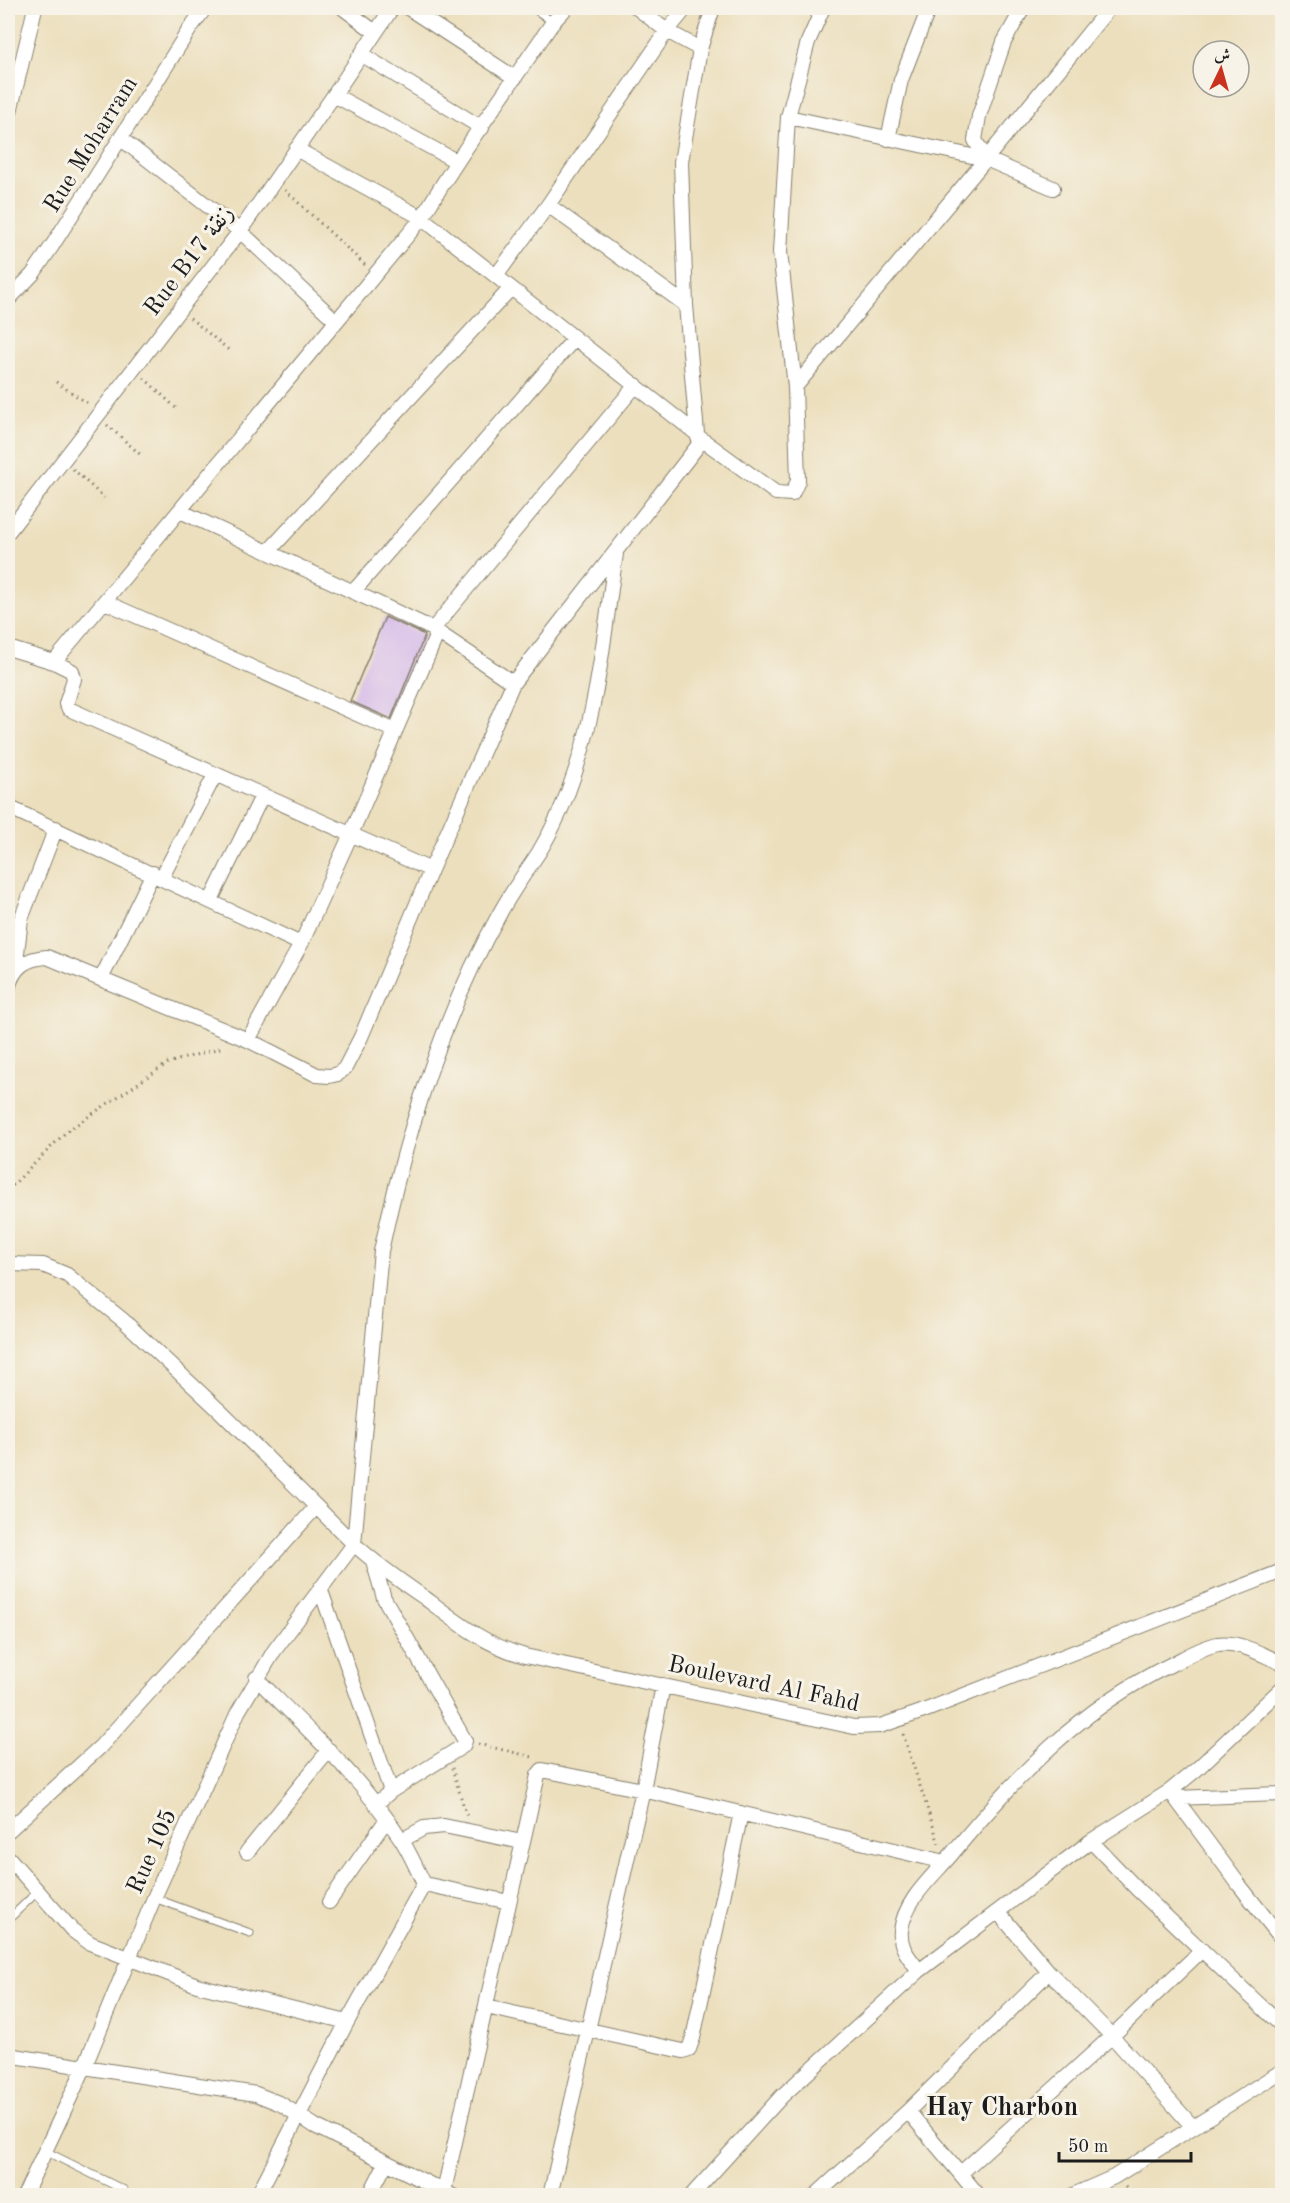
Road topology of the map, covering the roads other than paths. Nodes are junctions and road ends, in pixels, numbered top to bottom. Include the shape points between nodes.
1 (35, 8) edge
2 (206, 8) edge
3 (343, 8) edge
4 (392, 8) edge
5 (408, 8) edge
6 (533, 8) edge
7 (566, 8) edge
8 (637, 8) edge
9 (686, 8) edge
10 (713, 8) edge
11 (823, 8) edge
12 (929, 8) edge
13 (1023, 8) edge
14 (1109, 8) edge
15 (553, 22) junction
16 (667, 31) junction
17 (375, 32) junction
18 (700, 48) junction
19 (361, 54) junction
20 (515, 78) junction
21 (334, 95) junction
22 (788, 117) junction
23 (8, 120) edge
24 (482, 128) junction
25 (120, 138) junction
26 (888, 139) junction
27 (296, 149) junction
28 (986, 159) junction
29 (456, 161) junction
30 (1053, 188) dead end
31 (548, 205) junction
32 (422, 218) junction
33 (240, 231) junction
34 (496, 276) junction
35 (511, 288) junction
36 (8, 300) edge
37 (686, 305) junction
38 (336, 321) junction
39 (575, 338) junction
40 (636, 385) junction
41 (795, 387) junction
42 (698, 436) junction
43 (180, 511) junction
44 (8, 532) edge
45 (616, 551) junction
46 (268, 552) junction
47 (353, 592) junction
48 (105, 602) junction
49 (435, 630) junction
50 (8, 648) edge
51 (54, 662) junction
52 (513, 683) junction
53 (395, 731) junction
54 (215, 775) junction
55 (262, 796) junction
56 (8, 807) edge
57 (56, 828) junction
58 (351, 834) junction
59 (431, 870) junction
60 (157, 875) junction
61 (211, 900) junction
62 (301, 944) junction
63 (15, 970) junction
64 (101, 979) junction
65 (8, 989) edge
66 (248, 1040) junction
67 (8, 1264) edge
68 (316, 1507) junction
69 (354, 1544) junction
70 (373, 1561) junction
71 (1282, 1571) edge
72 (320, 1588) junction
73 (1282, 1663) edge
74 (256, 1678) junction
75 (663, 1685) junction
76 (1282, 1688) edge
77 (329, 1750) junction
78 (643, 1790) junction
79 (391, 1791) junction
80 (1173, 1794) junction
81 (1282, 1794) edge
82 (375, 1804) junction
83 (741, 1813) junction
84 (387, 1819) junction
85 (8, 1831) edge
86 (402, 1840) junction
87 (1091, 1841) junction
88 (522, 1842) junction
89 (247, 1852) dead end
90 (8, 1857) edge
91 (945, 1862) junction
92 (424, 1884) junction
93 (37, 1892) junction
94 (154, 1898) junction
95 (329, 1902) dead end
96 (509, 1902) junction
97 (998, 1912) junction
98 (8, 1920) edge
99 (250, 1933) dead end
100 (1282, 1939) edge
101 (1202, 1950) junction
102 (129, 1959) junction
103 (919, 1971) junction
104 (1049, 1972) junction
105 (486, 2007) junction
106 (346, 2022) junction
107 (1282, 2026) edge
108 (586, 2031) junction
109 (1112, 2036) junction
110 (8, 2055) edge
111 (84, 2068) junction
112 (1282, 2071) edge
113 (908, 2111) junction
114 (300, 2116) junction
115 (1193, 2127) junction
116 (45, 2151) junction
117 (386, 2163) junction
118 (961, 2173) junction
119 (124, 2190) dead end
120 (448, 2193) edge
121 (24, 2196) edge
122 (257, 2196) edge
123 (369, 2196) edge
124 (550, 2196) edge
125 (691, 2196) edge
126 (815, 2196) edge
127 (979, 2196) edge
128 (1071, 2196) edge

1 - 23 street
2 - 25 street, Rue Moharram
3 - 17 street
4 - 17 street, Rue B17 زنقة
5 - 20 street
6 - 15 lane
7 - 15 street
8 - 16 street
9 - 16 street
10 - 18 street
11 - 22 street via 808,42
12 - 26 street via 901,80
13 - 28 street via 1004,42 979,116 975,140
14 - 28 street
15 - 20 street
16 - 18 street
16 - 31 street
17 - 19 street, Rue B17 زنقة
18 - 37 street via 681,162
19 - 21 street, Rue B17 زنقة
19 - 24 street
20 - 24 street
21 - 27 street, Rue B17 زنقة
21 - 29 street
22 - 26 street
22 - 41 street via 780,252
24 - 29 street
25 - 33 street
25 - 36 street, Rue Moharram via 33,274
26 - 28 street
27 - 32 street
27 - 33 street, Rue B17 زنقة
28 - 30 street
28 - 41 street
29 - 32 street
31 - 34 street
31 - 37 street
32 - 34 street
32 - 38 street
33 - 38 street
33 - 44 street, Rue B17 زنقة
34 - 35 street
35 - 39 street
35 - 46 street
37 - 42 street
38 - 43 street
39 - 40 street
39 - 47 street
40 - 42 street
40 - 49 street
41 - 42 street via 798,481 792,494 776,493
42 - 45 street via 697,448
43 - 46 street
43 - 48 street
45 - 52 street
45 - 69 street via 593,699 576,769 560,811 500,912 471,972 434,1060 389,1212 373,1324
46 - 47 street
47 - 49 street
48 - 51 street
48 - 53 street
49 - 52 street
49 - 53 street
50 - 51 street
51 - 54 street via 74,674 66,704 69,709
52 - 59 street
53 - 58 street
54 - 55 street
54 - 60 street
55 - 58 street
55 - 61 street
56 - 57 street
57 - 60 street
57 - 63 street via 21,919
58 - 59 street
58 - 62 street
59 - 66 street via 345,1068 338,1074 317,1075
60 - 61 street
60 - 64 street
61 - 62 street
62 - 66 street
63 - 64 street via 24,962 47,957
63 - 65 street
64 - 66 street
67 - 68 street, Boulevard Al Fahd via 43,1265 67,1275 124,1321
68 - 69 street, Boulevard Al Fahd
68 - 85 street via 100,1747
69 - 70 street, Boulevard Al Fahd
69 - 72 street, Rue 105
70 - 75 street, Boulevard Al Fahd via 476,1636 505,1651
70 - 79 street via 384,1598 465,1741 463,1746
71 - 75 street, Boulevard Al Fahd via 880,1726 854,1727
72 - 74 street, Rue 105
72 - 79 street
73 - 91 street via 1228,1643 1196,1652 1144,1677 1064,1733 1018,1777
74 - 77 street
74 - 94 street, Rue 105
75 - 78 street
76 - 80 street
77 - 82 street
77 - 89 street
78 - 83 street
78 - 88 street via 544,1770 538,1775
78 - 108 street
79 - 82 street
80 - 81 street
80 - 87 street
80 - 100 street
82 - 84 street
83 - 91 street
83 - 108 street via 689,2049 683,2051
84 - 86 street
84 - 95 street
86 - 88 street via 434,1826
86 - 92 street
87 - 97 street
87 - 101 street
88 - 96 street
90 - 93 street
91 - 103 street via 914,1899 901,1930 904,1950
92 - 96 street
92 - 106 street
93 - 98 lane
93 - 102 street via 75,1933
94 - 99 lane
94 - 102 street, Rue 105
96 - 105 street
97 - 103 street
97 - 104 street
101 - 107 street
101 - 109 street
102 - 106 street via 197,1985
102 - 111 street, Rue 105
103 - 125 street via 782,2096
104 - 109 street
104 - 113 street
105 - 108 street
105 - 120 street
106 - 114 street
108 - 124 street
109 - 115 street
109 - 118 street
110 - 111 street
111 - 114 street via 256,2094
111 - 116 street, Rue 105
112 - 115 street
113 - 118 street
113 - 126 street
114 - 117 street
114 - 122 street
115 - 128 street via 1114,2177
116 - 119 lane
116 - 121 street, Rue 105
117 - 120 street
117 - 123 street
118 - 127 street

